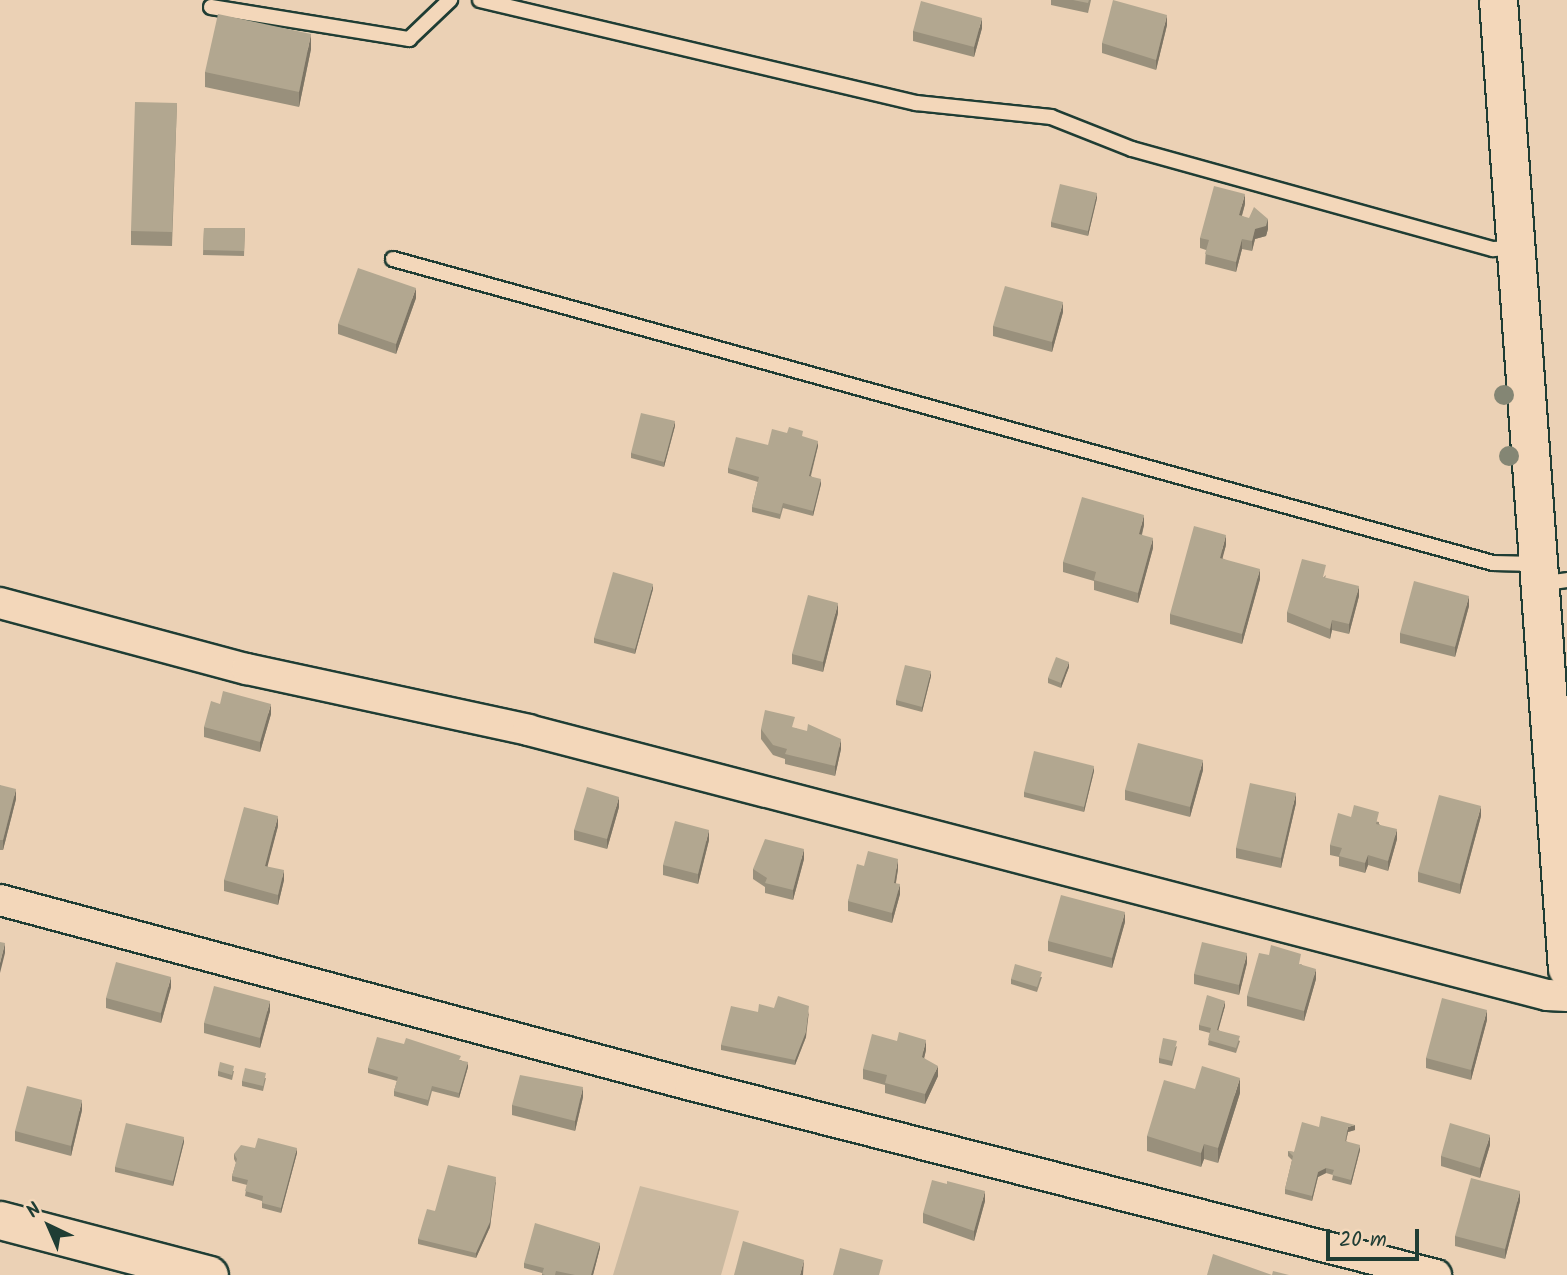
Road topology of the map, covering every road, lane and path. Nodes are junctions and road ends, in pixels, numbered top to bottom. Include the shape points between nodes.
1 (450, 0) edge
2 (480, 0) edge
3 (1497, 0) edge
4 (211, 7) dead end
5 (1514, 248) junction
6 (393, 259) dead end
7 (1547, 576) edge
8 (0, 603) edge
9 (1558, 746) edge
10 (0, 900) edge
11 (1567, 968) edge
12 (1567, 996) edge
13 (0, 1220) edge
14 (209, 1275) edge
15 (1436, 1275) edge

1 - 4 lane via 409,39
2 - 5 lane via 916,103 1051,117 1132,149 1493,248
3 - 5 street
5 - 7 street
6 - 7 lane
7 - 9 street
8 - 12 street via 247,669 541,733
9 - 11 street
10 - 15 street via 691,1085
13 - 14 street

